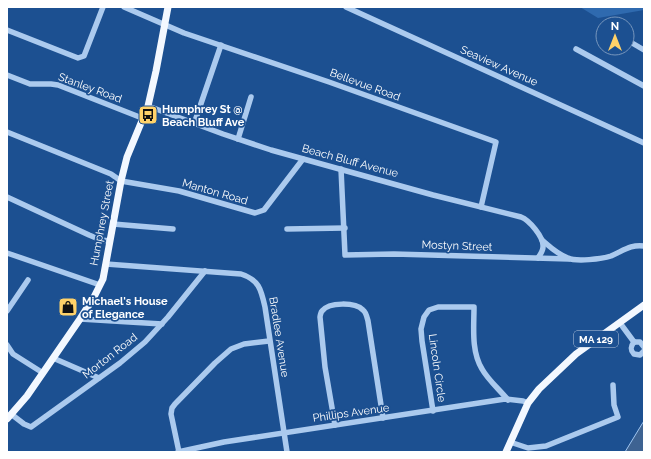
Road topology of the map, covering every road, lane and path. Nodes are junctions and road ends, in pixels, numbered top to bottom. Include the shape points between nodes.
1 (104, 7) edge
2 (124, 7) edge
3 (168, 7) edge
4 (346, 7) edge
5 (165, 24) junction
6 (7, 30) edge
7 (221, 45) junction
8 (635, 45) edge
9 (576, 49) dead end
10 (644, 50) edge
11 (7, 75) edge
12 (644, 86) edge
13 (250, 97) dead end
14 (148, 106) junction
15 (142, 118) junction
16 (194, 124) junction
17 (7, 132) edge
18 (238, 139) junction
19 (644, 143) edge
20 (303, 159) junction
21 (341, 169) junction
22 (121, 181) junction
23 (7, 197) edge
24 (481, 207) junction
25 (113, 224) junction
26 (345, 228) junction
27 (173, 229) dead end
28 (287, 229) dead end
29 (542, 239) junction
30 (110, 241) junction
31 (644, 246) edge
32 (7, 253) edge
33 (538, 258) junction
34 (569, 259) junction
35 (106, 264) junction
36 (205, 271) junction
37 (28, 280) dead end
38 (100, 285) junction
39 (644, 305) edge
40 (7, 311) edge
41 (80, 319) junction
42 (620, 323) junction
43 (162, 324) junction
44 (269, 341) junction
45 (634, 342) junction
46 (7, 345) edge
47 (644, 347) edge
48 (644, 351) edge
49 (53, 358) junction
50 (43, 373) junction
51 (99, 378) junction
52 (613, 385) dead end
53 (508, 400) junction
54 (528, 403) junction
55 (433, 411) junction
56 (9, 416) edge
57 (383, 418) junction
58 (335, 425) junction
59 (284, 433) junction
60 (510, 442) junction
61 (179, 452) edge
62 (287, 452) edge
63 (506, 452) edge

1 - 6 street via 84,56 78,58
2 - 5 street, Bellevue Road
3 - 5 main road, Humphrey Street
4 - 19 street, Seaview Avenue
5 - 7 street, Bellevue Road
5 - 14 main road, Humphrey Street
7 - 16 street
7 - 24 street, Bellevue Road via 496,142
8 - 10 street
9 - 12 street
11 - 15 street, Stanley Road via 30,84 58,85
13 - 18 street
14 - 15 main road, Humphrey Street
14 - 16 street, Beach Bluff Avenue
15 - 22 main road, Humphrey Street
16 - 18 street, Beach Bluff Avenue
17 - 22 street via 111,174
18 - 20 street, Beach Bluff Avenue
20 - 21 street, Beach Bluff Avenue
20 - 22 street, Manton Road via 264,210 255,213 179,191
21 - 24 street, Beach Bluff Avenue
21 - 26 street
22 - 25 main road, Humphrey Street
23 - 30 street via 89,235
24 - 29 street, Beach Bluff Avenue via 526,219
25 - 27 street
25 - 30 main road, Humphrey Street
26 - 28 street
26 - 33 street, Mostyn Street via 345,255
29 - 33 street via 544,246
29 - 34 street, Beach Bluff Avenue via 552,249
30 - 35 main road, Humphrey Street
31 - 34 street via 634,245 603,258
32 - 38 street
33 - 34 street, Mostyn Street
35 - 36 street, Bradlee Avenue
35 - 38 main road, Humphrey Street
36 - 43 street, Morton Road
36 - 44 street, Bradlee Avenue via 241,274 255,281 261,291
37 - 40 street
38 - 41 main road, Humphrey Street
39 - 42 main road, MA 129
41 - 43 street
41 - 49 main road, Humphrey Street
42 - 45 street
42 - 54 main road, MA 129 via 576,354
43 - 51 street, Morton Road via 145,342
44 - 59 street, Bradlee Avenue
44 - 61 street via 244,344 231,349 175,404 171,414
45 - 47 street via 640,342
45 - 48 street via 631,348 634,354 640,355
46 - 50 street via 13,354
49 - 50 main road, Humphrey Street
49 - 51 street
50 - 56 main road, Humphrey Street
51 - 56 street, Morton Road via 31,427
52 - 60 street via 614,405 618,416 546,446 528,448
53 - 54 street, Phillips Avenue
53 - 55 street, Phillips Avenue
53 - 55 street, Lincoln Circle via 478,361 474,307 438,307 429,310 424,316 421,329
54 - 60 main road, MA 129
55 - 57 street, Phillips Avenue
57 - 58 street, Phillips Avenue
57 - 58 street via 365,311 352,304 341,304 322,312 320,321
58 - 59 street, Phillips Avenue
59 - 61 street, Phillips Avenue
59 - 62 street, Bradlee Avenue
60 - 63 main road, MA 129

